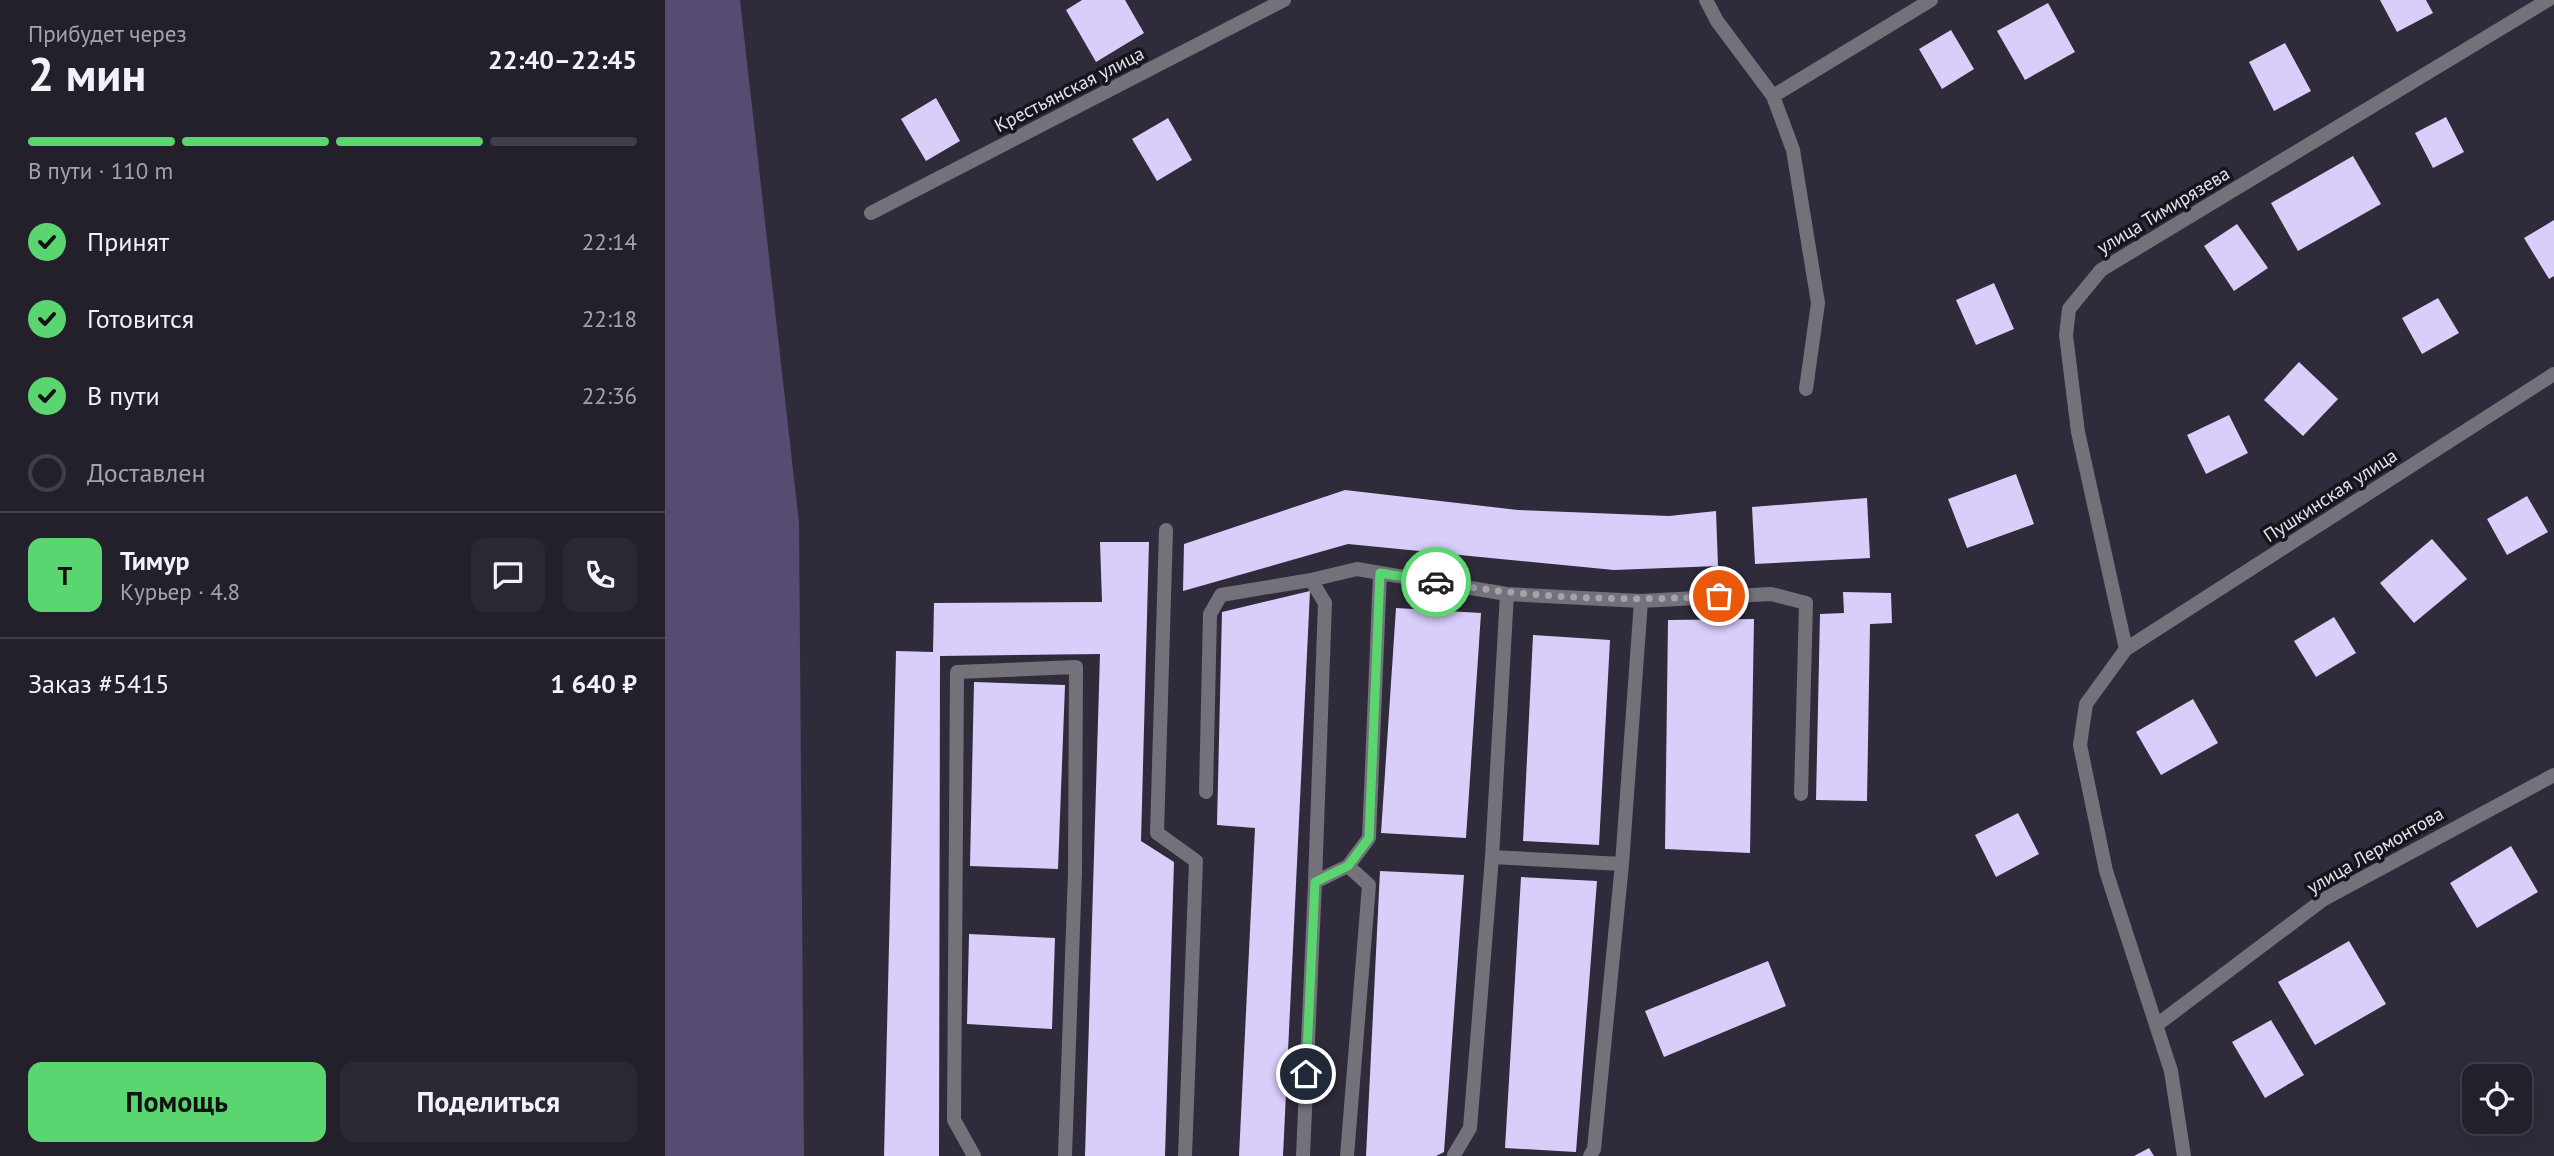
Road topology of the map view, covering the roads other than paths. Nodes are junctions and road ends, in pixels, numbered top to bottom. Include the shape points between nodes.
1 (1284, 0) edge
2 (1706, 0) edge
3 (1931, 0) edge
4 (2548, 0) edge
5 (1773, 96) junction
6 (871, 213) dead end
7 (2554, 374) edge
8 (1806, 389) dead end
9 (1166, 530) dead end
10 (1380, 573) junction
11 (1311, 580) junction
12 (1507, 594) junction
13 (1641, 601) junction
14 (2126, 649) junction
15 (2554, 775) edge
16 (1206, 792) dead end
17 (1801, 794) dead end
18 (1492, 857) junction
19 (1622, 864) junction
20 (1348, 866) junction
21 (1315, 882) junction
22 (2158, 1024) junction
23 (974, 1156) edge
24 (1065, 1156) edge
25 (1185, 1156) edge
26 (1303, 1156) edge
27 (1347, 1156) edge
28 (1455, 1156) edge
29 (1590, 1156) edge
30 (2184, 1156) edge

1 - 6 street, Крестьянская улица
2 - 5 street
3 - 5 street
4 - 14 street, улица Тимирязева via 2101,270 2069,309 2066,335 2078,432
5 - 8 street via 1793,150 1818,303
7 - 14 street, Пушкинская улица
9 - 25 street via 1157,833 1196,861
10 - 11 street via 1357,569
10 - 12 street
10 - 20 street via 1369,838
11 - 16 street via 1221,595 1210,614
11 - 21 street via 1325,603
12 - 13 street
12 - 18 street
13 - 17 street via 1771,594 1806,603
13 - 19 street
14 - 22 street via 2086,704 2080,745 2106,871
15 - 22 street, улица Лермонтова via 2324,899
18 - 19 street
18 - 28 street via 1470,1128
19 - 29 street
20 - 21 street
20 - 27 street via 1369,885
21 - 26 street
22 - 30 street via 2171,1071
23 - 24 street via 954,1120 957,672 1076,667 1075,872

